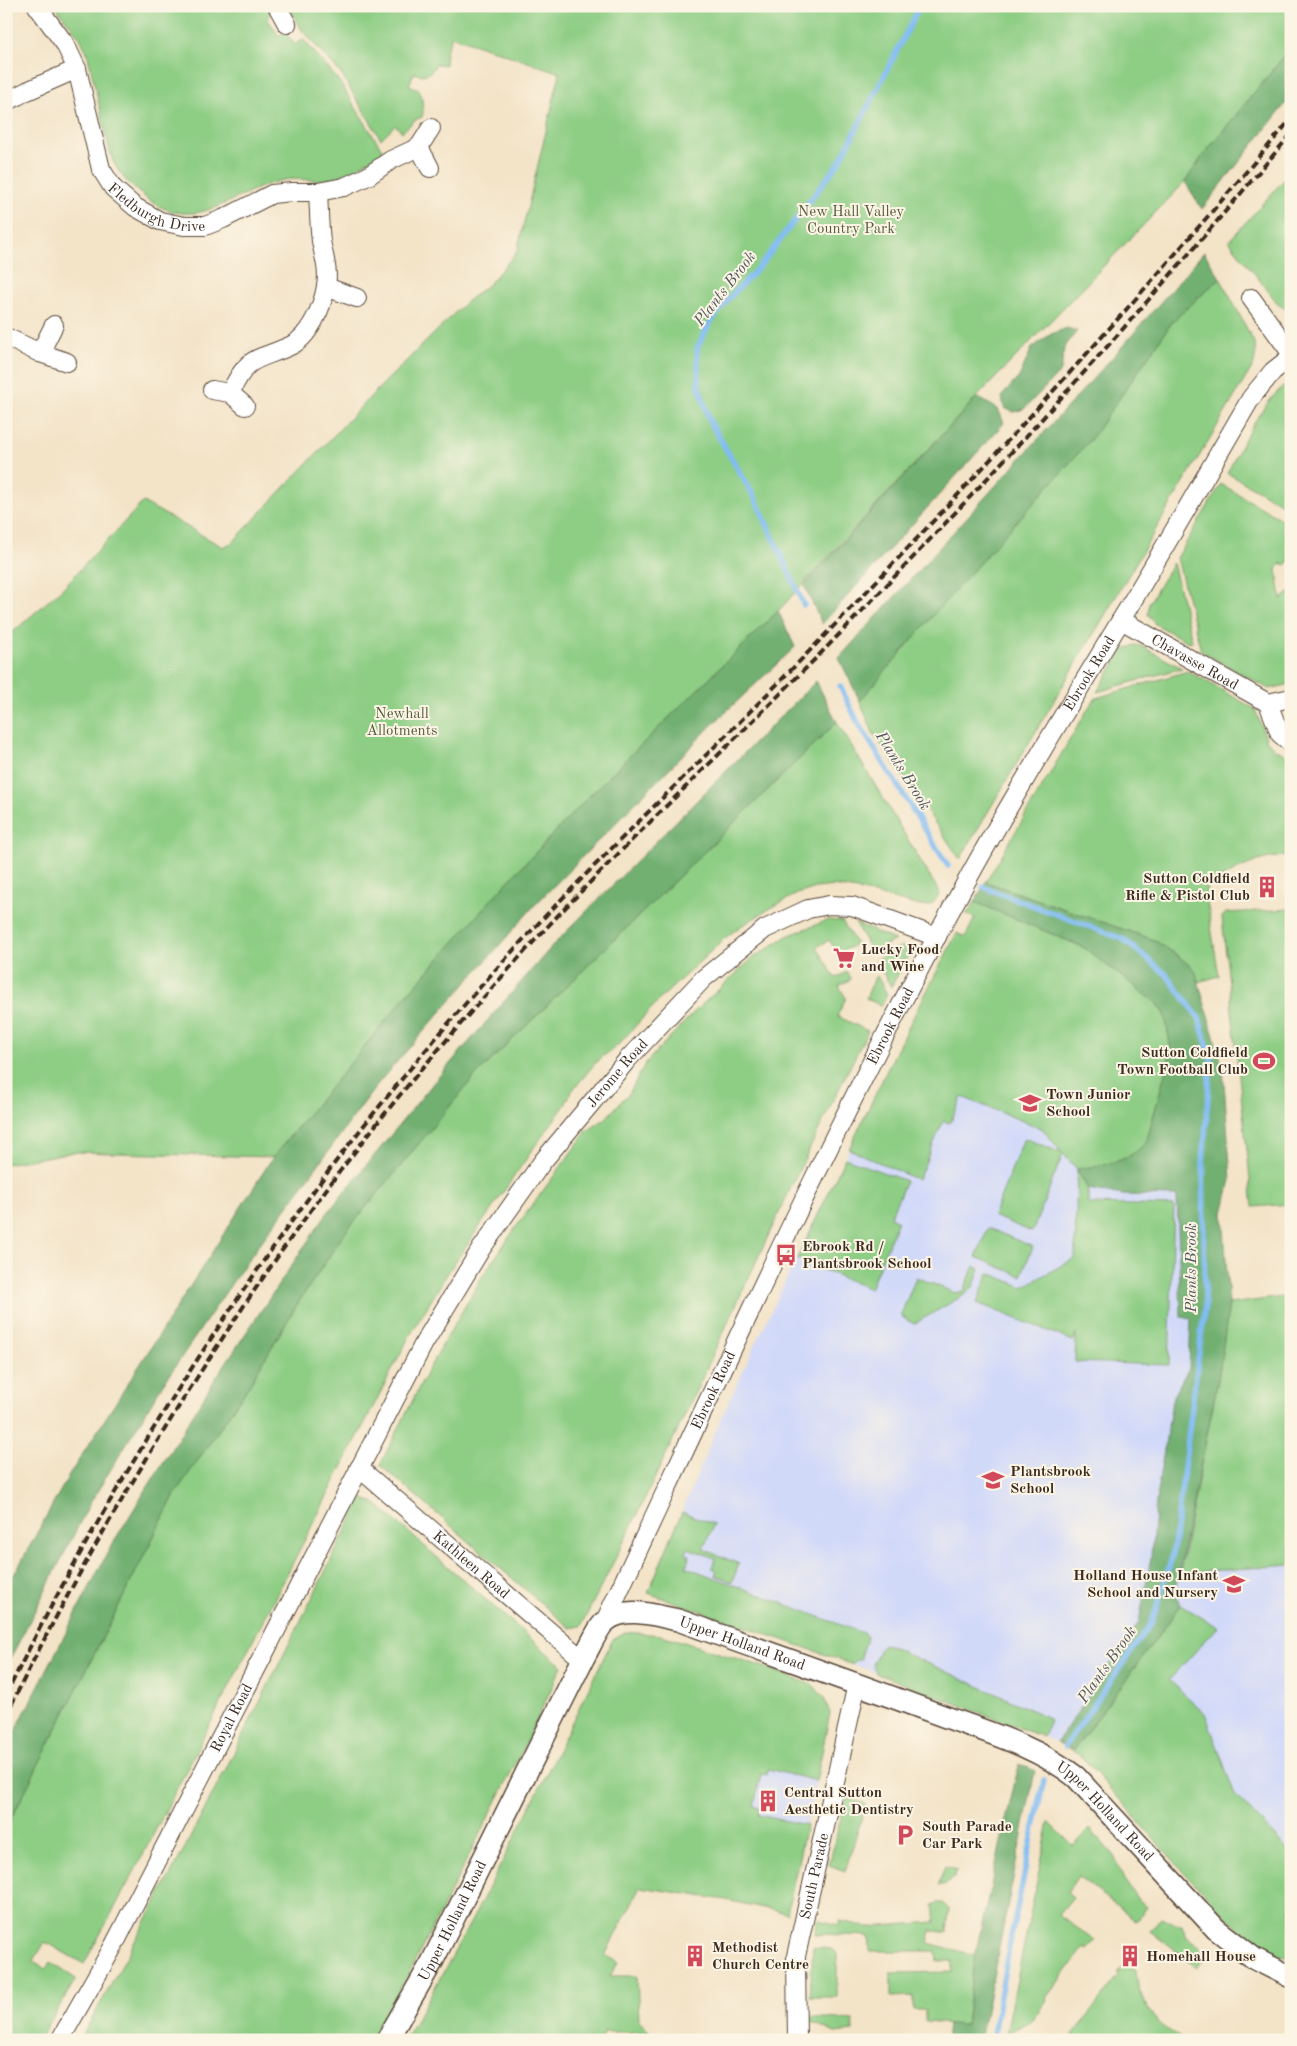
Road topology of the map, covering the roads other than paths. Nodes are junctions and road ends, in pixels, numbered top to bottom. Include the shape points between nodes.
1 (37, 6) edge
2 (277, 6) edge
3 (286, 24) dead end
4 (77, 69) junction
5 (6, 102) edge
6 (431, 128) dead end
7 (419, 147) junction
8 (430, 168) dead end
9 (318, 192) junction
10 (326, 287) junction
11 (357, 298) dead end
12 (1251, 298) dead end
13 (54, 325) dead end
14 (6, 337) edge
15 (40, 353) junction
16 (1291, 353) edge
17 (1291, 357) edge
18 (68, 362) dead end
19 (212, 390) dead end
20 (230, 393) junction
21 (245, 406) dead end
22 (1121, 620) junction
23 (1291, 698) edge
24 (1268, 703) junction
25 (1291, 743) edge
26 (937, 937) junction
27 (398, 1393) joint
28 (359, 1468) junction
29 (605, 1621) junction
30 (584, 1657) junction
31 (857, 1684) junction
32 (1291, 1977) edge
33 (60, 2040) edge
34 (387, 2040) edge
35 (797, 2040) edge

1 - 4 street, Fledburgh Drive via 65,44
2 - 3 street
4 - 5 street
4 - 9 street, Fledburgh Drive via 101,169 113,188 160,221 205,226 272,194
6 - 7 street
7 - 8 street
7 - 9 street, Fledburgh Drive via 344,187
9 - 10 street via 321,240 327,268
10 - 11 street
10 - 20 street via 312,326 291,346 250,362
12 - 16 street
13 - 15 street
14 - 15 street
15 - 18 street
17 - 22 street, Ebrook Road via 1273,371 1251,398
19 - 20 street
20 - 21 street
22 - 24 street, Chavasse Road
22 - 26 street, Ebrook Road via 1070,702
23 - 24 street
24 - 25 street via 1280,734
26 - 27 street, Jerome Road via 852,906 829,905 808,910 765,929 704,978 628,1058 543,1161 481,1249
26 - 29 street, Ebrook Road via 800,1208
27 - 28 street, Royal Road
28 - 30 street, Kathleen Road via 575,1653
28 - 33 street, Royal Road via 113,1947
29 - 30 street, Upper Holland Road
29 - 31 street, Upper Holland Road via 628,1612 678,1620
30 - 34 street, Upper Holland Road via 432,1962
31 - 32 street, Upper Holland Road via 1016,1743 1065,1768 1106,1808 1216,1929 1255,1959
31 - 35 street, South Parade via 796,1956

